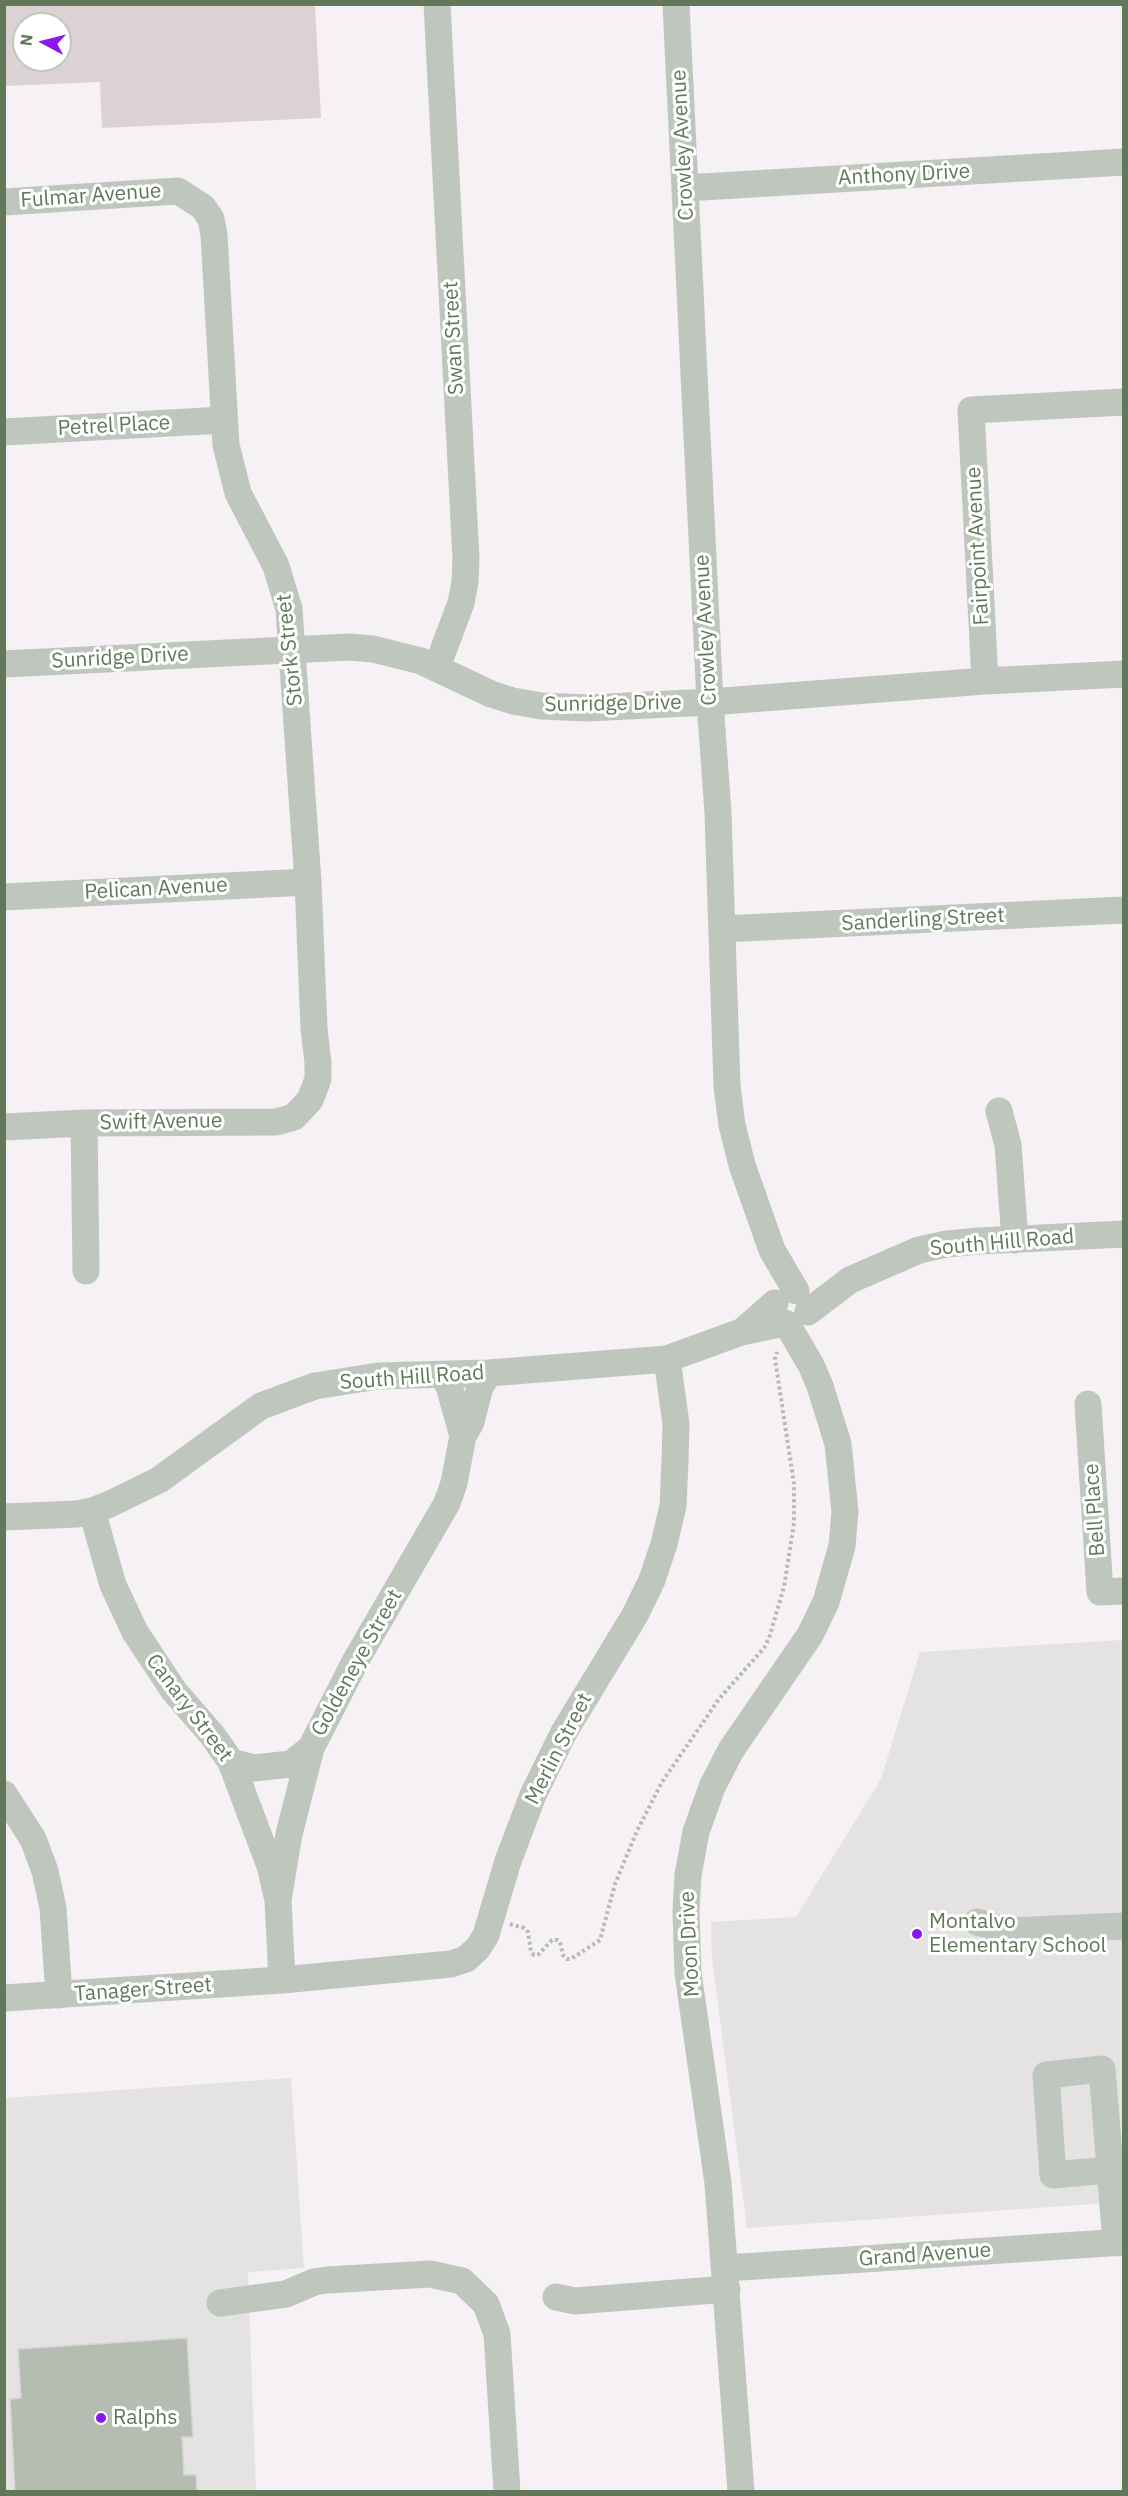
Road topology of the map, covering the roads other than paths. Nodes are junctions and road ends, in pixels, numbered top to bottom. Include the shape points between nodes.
1 (437, 4) edge
2 (676, 4) edge
3 (1124, 162) edge
4 (686, 188) junction
5 (178, 191) joint
6 (4, 202) edge
7 (1124, 402) edge
8 (224, 420) junction
9 (4, 432) edge
10 (293, 649) junction
11 (4, 664) edge
12 (437, 668) junction
13 (1124, 674) edge
14 (985, 681) junction
15 (710, 702) junction
16 (308, 882) junction
17 (4, 897) edge
18 (1124, 910) edge
19 (722, 930) junction
20 (310, 1100) joint
21 (999, 1111) dead end
22 (84, 1123) junction
23 (4, 1127) edge
24 (1124, 1234) edge
25 (1015, 1240) junction
26 (86, 1271) dead end
27 (790, 1312) junction
28 (667, 1359) junction
29 (489, 1373) junction
30 (442, 1375) junction
31 (1088, 1404) dead end
32 (463, 1436) junction
33 (92, 1511) junction
34 (4, 1517) edge
35 (1124, 1591) edge
36 (311, 1748) junction
37 (231, 1762) junction
38 (4, 1794) edge
39 (278, 1900) junction
40 (977, 1922) dead end
41 (1124, 1926) edge
42 (282, 1980) junction
43 (59, 1995) junction
44 (4, 1998) edge
45 (1110, 2170) dead end
46 (1120, 2242) edge
47 (727, 2279) junction
48 (556, 2297) dead end
49 (220, 2303) dead end
50 (507, 2492) edge
51 (741, 2492) edge

1 - 12 street, Swan Street via 466,559 461,603
2 - 4 street, Crowley Avenue
3 - 4 street, Anthony Drive
4 - 15 street, Crowley Avenue
5 - 6 street, Fulmar Avenue
5 - 8 street, Stork Street via 203,207 211,219
7 - 14 street, Fairpoint Avenue via 971,410
8 - 9 street, Petrel Place
8 - 10 street, Stork Street via 238,494 284,587
10 - 11 street, Sunridge Drive
10 - 12 street, Sunridge Drive via 373,649
10 - 16 street, Stork Street
12 - 15 street, Sunridge Drive via 491,694 541,706 587,708
13 - 14 street, Sunridge Drive
14 - 15 street, Sunridge Drive
15 - 19 street, Crowley Avenue
16 - 17 street, Pelican Avenue
16 - 20 street, Stork Street via 318,1063 318,1079
18 - 19 street, Sanderling Street
19 - 27 street, Crowley Avenue via 732,1125
20 - 22 street, Swift Avenue via 294,1116 268,1123
21 - 25 street via 1008,1145
22 - 23 street, Swift Avenue
22 - 26 street
24 - 25 street, South Hill Road
25 - 27 street, South Hill Road via 947,1244 919,1250
27 - 28 street, South Hill Road
27 - 47 street, Moon Drive via 831,1415 843,1476 845,1512 842,1546 826,1602 810,1635 731,1750 696,1832 688,1875 688,1973 718,2183
28 - 29 street, South Hill Road
28 - 42 street, Merlin Street via 676,1443 673,1506 664,1544 635,1615 564,1732 533,1795 486,1935 478,1948 466,1959 452,1964
29 - 30 street, South Hill Road
29 - 32 street, Goldeneye Street
30 - 32 street, Goldeneye Street via 449,1386
30 - 33 street, South Hill Road via 361,1378 281,1397 243,1418 159,1480
31 - 35 street, Bell Place via 1100,1592
32 - 36 street, Goldeneye Street via 447,1503 351,1669
33 - 34 street, South Hill Road
33 - 37 street, Canary Street via 113,1586 135,1632 174,1690
36 - 37 street via 291,1764 282,1766 254,1768
36 - 39 street, Goldeneye Street via 289,1834
37 - 39 street, Canary Street via 270,1866
38 - 43 street via 33,1839 45,1871 53,1908
39 - 42 street, Canary Street
40 - 41 street via 1010,1931
42 - 43 street, Tanager Street
43 - 44 street, Tanager Street
45 - 46 street
46 - 47 street, Grand Avenue
47 - 48 street, Grand Avenue via 575,2301
47 - 51 street, Moon Drive
49 - 50 street via 286,2294 327,2280 430,2274 462,2281 486,2304 496,2334

